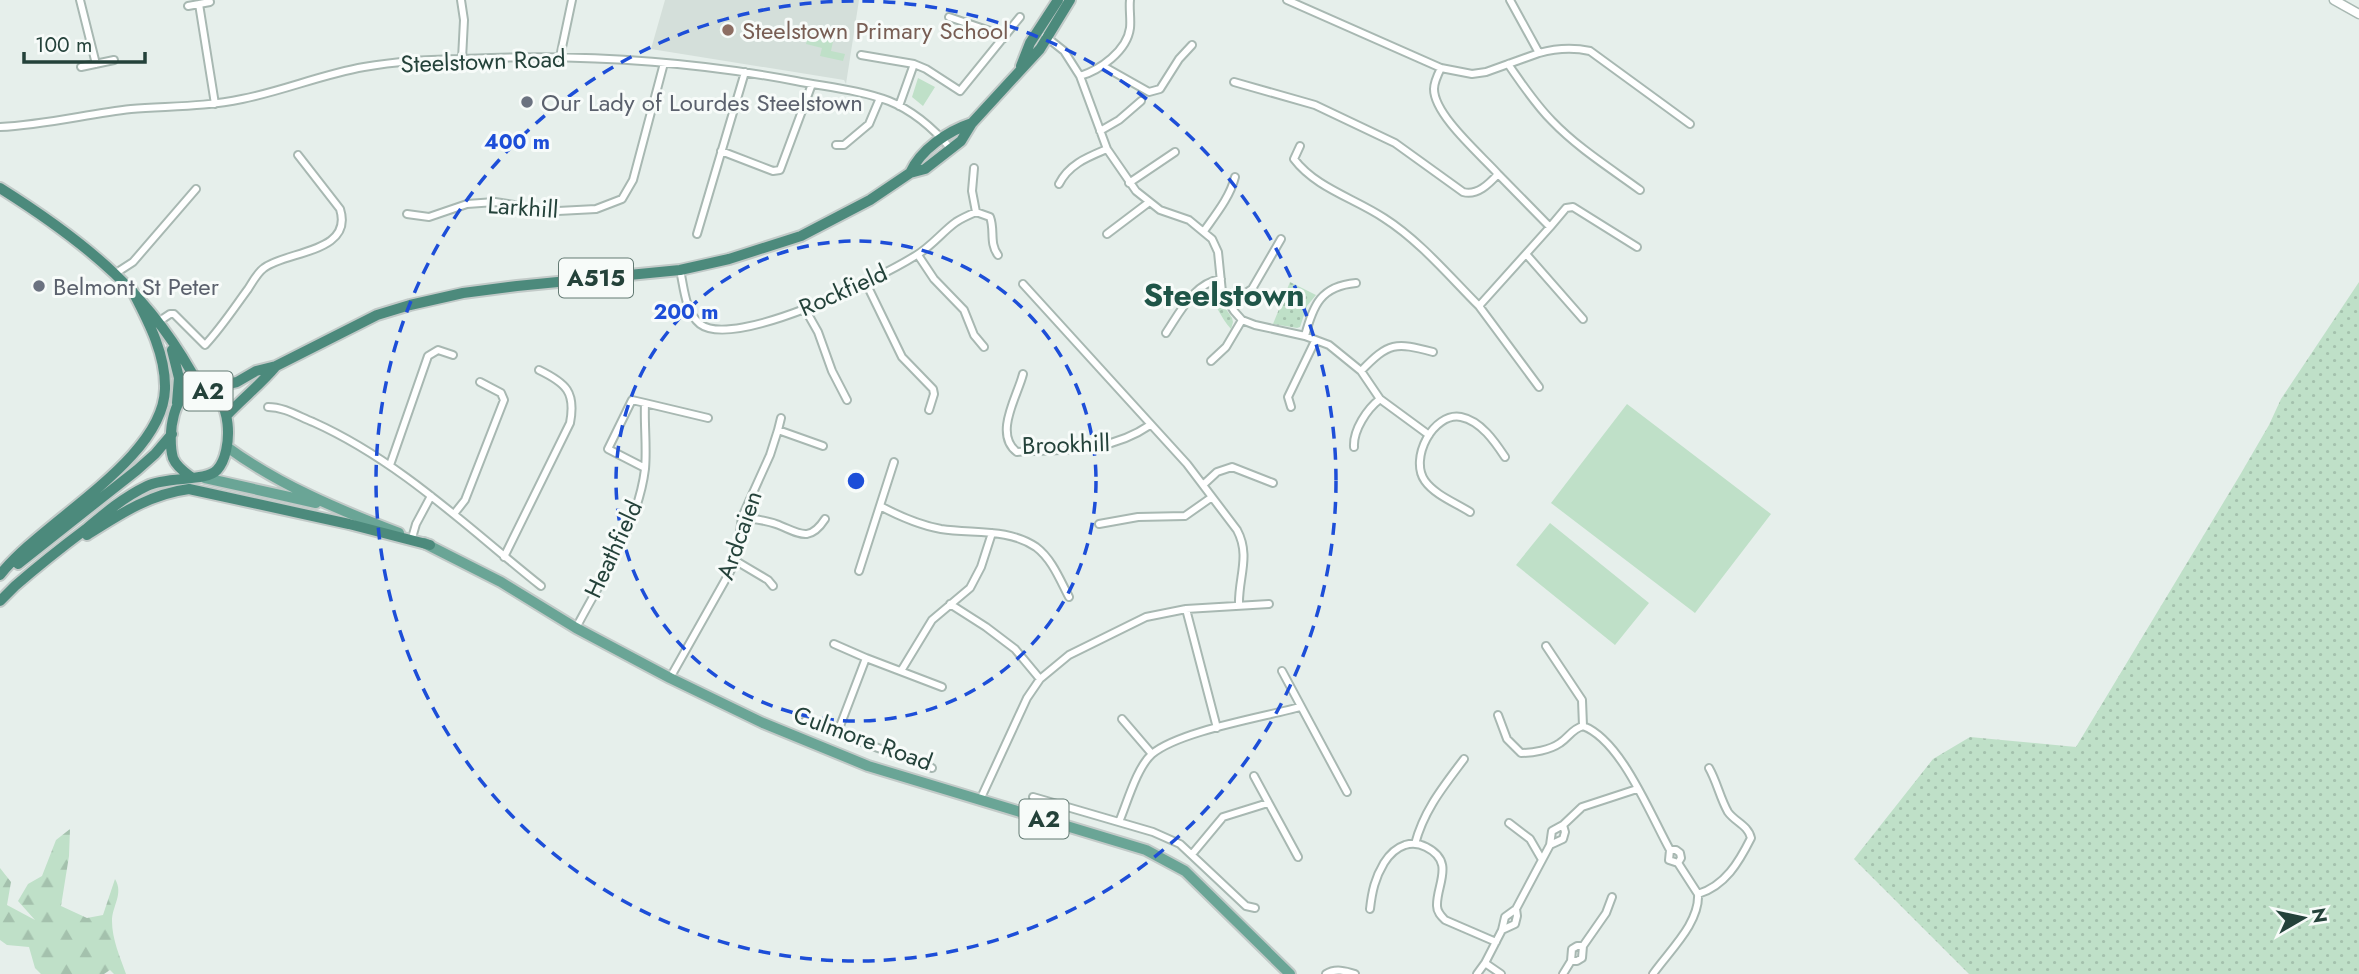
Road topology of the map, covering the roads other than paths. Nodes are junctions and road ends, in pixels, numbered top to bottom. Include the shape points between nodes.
1 (80, 0) edge
2 (461, 0) edge
3 (572, 0) edge
4 (1058, 0) edge
5 (1070, 0) edge
6 (1130, 0) edge
7 (1287, 0) edge
8 (1510, 0) edge
9 (2334, 0) edge
10 (211, 2) dead end
11 (199, 4) junction
12 (188, 6) dead end
13 (2359, 14) edge
14 (949, 16) dead end
15 (1020, 17) dead end
16 (1038, 31) junction
17 (1049, 38) junction
18 (1003, 39) junction
19 (1192, 46) dead end
20 (1539, 53) junction
21 (861, 55) dead end
22 (560, 57) junction
23 (462, 59) junction
24 (114, 60) dead end
25 (664, 63) junction
26 (96, 64) junction
27 (914, 64) junction
28 (1508, 64) junction
29 (1103, 66) junction
30 (82, 67) dead end
31 (1441, 68) junction
32 (745, 72) junction
33 (1017, 75) junction
34 (1080, 76) junction
35 (1234, 82) dead end
36 (812, 84) junction
37 (880, 99) junction
38 (1141, 101) dead end
39 (215, 104) junction
40 (899, 106) junction
41 (972, 123) junction
42 (1690, 124) dead end
43 (0, 127) edge
44 (1100, 131) junction
45 (942, 139) junction
46 (836, 145) dead end
47 (1300, 146) dead end
48 (951, 149) junction
49 (1107, 149) junction
50 (721, 151) junction
51 (1175, 152) dead end
52 (298, 155) dead end
53 (974, 168) dead end
54 (910, 173) junction
55 (1498, 174) junction
56 (1235, 177) dead end
57 (1129, 183) junction
58 (1059, 184) dead end
59 (0, 187) edge
60 (196, 189) dead end
61 (1640, 190) dead end
62 (1148, 203) junction
63 (976, 212) junction
64 (407, 214) dead end
65 (1550, 227) junction
66 (1204, 231) junction
67 (1107, 233) dead end
68 (696, 234) dead end
69 (1281, 239) dead end
70 (1637, 247) dead end
71 (1527, 254) junction
72 (918, 255) junction
73 (998, 255) dead end
74 (680, 270) junction
75 (116, 274) junction
76 (1221, 279) junction
77 (866, 283) junction
78 (1356, 283) dead end
79 (1023, 284) dead end
80 (131, 288) junction
81 (1229, 303) junction
82 (1479, 306) junction
83 (805, 309) junction
84 (1583, 319) dead end
85 (1242, 320) junction
86 (158, 323) junction
87 (1166, 334) dead end
88 (1305, 335) junction
89 (170, 340) junction
90 (1315, 341) junction
91 (984, 346) dead end
92 (1433, 352) dead end
93 (453, 355) dead end
94 (1211, 361) dead end
95 (276, 366) junction
96 (539, 370) dead end
97 (1361, 371) junction
98 (1023, 374) dead end
99 (480, 383) dead end
100 (1539, 387) dead end
101 (203, 389) junction
102 (1380, 399) junction
103 (847, 400) dead end
104 (177, 403) junction
105 (645, 403) junction
106 (268, 407) dead end
107 (1291, 407) dead end
108 (929, 410) dead end
109 (227, 415) junction
110 (708, 418) dead end
111 (781, 418) dead end
112 (1150, 425) junction
113 (778, 429) junction
114 (173, 434) junction
115 (1429, 435) junction
116 (823, 446) dead end
117 (227, 447) junction
118 (1354, 447) dead end
119 (1506, 457) dead end
120 (894, 463) dead end
121 (390, 465) junction
122 (645, 468) junction
123 (191, 477) junction
124 (205, 478) junction
125 (1273, 484) dead end
126 (1203, 485) junction
127 (431, 496) junction
128 (1212, 497) junction
129 (332, 506) junction
130 (880, 506) junction
131 (1470, 512) dead end
132 (454, 514) junction
133 (742, 517) junction
134 (825, 519) dead end
135 (1099, 524) dead end
136 (992, 533) junction
137 (412, 538) junction
138 (430, 545) junction
139 (50, 557) junction
140 (504, 557) junction
141 (736, 561) junction
142 (859, 571) dead end
143 (0, 577) edge
144 (541, 586) dead end
145 (773, 586) dead end
146 (1069, 597) dead end
147 (0, 601) edge
148 (950, 604) junction
149 (1269, 604) dead end
150 (1239, 605) junction
151 (1186, 609) junction
152 (576, 628) junction
153 (834, 644) dead end
154 (1546, 646) dead end
155 (866, 657) junction
156 (901, 671) junction
157 (1282, 671) dead end
158 (670, 678) junction
159 (1040, 679) junction
160 (942, 687) dead end
161 (1300, 707) junction
162 (1497, 715) dead end
163 (1122, 719) dead end
164 (805, 721) dead end
165 (1583, 726) junction
166 (1217, 728) junction
167 (837, 734) junction
168 (1152, 754) junction
169 (1464, 759) dead end
170 (932, 768) dead end
171 (1709, 768) dead end
172 (1254, 776) dead end
173 (1637, 789) junction
174 (1347, 792) dead end
175 (1033, 797) dead end
176 (980, 800) junction
177 (1268, 803) junction
178 (1119, 822) junction
179 (1509, 823) dead end
180 (1563, 825) junction
181 (1415, 844) junction
182 (1550, 845) junction
183 (1192, 853) junction
184 (1298, 857) dead end
185 (1541, 858) junction
186 (1698, 894) junction
187 (1612, 897) dead end
188 (1255, 908) dead end
189 (1370, 909) dead end
190 (1516, 909) junction
191 (1502, 930) junction
192 (1496, 942) junction
193 (1583, 946) junction
194 (1571, 961) junction
195 (1485, 963) junction
196 (1290, 974) edge
197 (1326, 974) edge
198 (1356, 974) edge
199 (1477, 974) edge
200 (1501, 974) edge
201 (1563, 974) edge
202 (1653, 974) edge

1 - 26 street
2 - 23 street
3 - 22 street
4 - 16 highway, A515
5 - 17 highway, A515
6 - 29 street via 1129,31
7 - 31 street
8 - 20 street
9 - 13 street
10 - 11 street
11 - 12 street
11 - 39 street
14 - 18 street
15 - 18 street
16 - 17 street
16 - 33 highway, A515
17 - 33 highway, A515
17 - 34 street
18 - 27 street via 960,91
19 - 29 street via 1160,89 1149,92
20 - 28 street
20 - 42 street via 1555,48 1590,51
21 - 27 street
22 - 23 street, Steelstown Road
22 - 25 street, Steelstown Road
23 - 39 street, Steelstown Road via 363,67
24 - 26 street
25 - 32 street, Steelstown Road
25 - 64 street, Larkhill via 633,180 622,198 596,209 539,212 495,202 467,204 429,217
26 - 30 street
27 - 40 street
28 - 31 street via 1472,74
28 - 61 street via 1553,122
29 - 34 street
31 - 55 street via 1434,88 1436,100 1448,120
32 - 36 street, Steelstown Road
32 - 50 street
33 - 41 highway, A515
34 - 44 street
35 - 55 street via 1315,105 1395,143 1463,192 1479,191
36 - 37 street, Steelstown Road
36 - 50 street via 780,170
37 - 40 street, Steelstown Road
37 - 46 street via 869,124 844,145
38 - 44 street
39 - 43 street, Steelstown Road via 130,109
40 - 45 street, Steelstown Road
41 - 45 highway, A515
41 - 48 highway, A515
44 - 49 street
45 - 48 street, Steelstown Road
45 - 54 highway, A515 via 916,160
47 - 82 street via 1294,159 1306,175 1384,218
48 - 54 highway, A515 via 925,169
49 - 57 street
49 - 58 street via 1072,167
50 - 68 street
51 - 57 street
52 - 86 street via 340,209 335,238 263,268 205,345 170,314
53 - 63 street
54 - 74 highway, A515 via 801,236
55 - 65 street
56 - 66 street
57 - 62 street
59 - 75 highway, A2 via 86,247
60 - 75 street
62 - 66 street
62 - 67 street
63 - 72 street, Rockfield via 957,221
63 - 73 street via 990,217 992,247
65 - 70 street via 1566,208 1573,207
65 - 71 street
66 - 76 street via 1219,252
69 - 81 street via 1252,289
71 - 82 street
71 - 84 street
72 - 77 street, Rockfield
72 - 91 street via 964,310
74 - 83 street, Rockfield via 692,316 712,331 737,329
74 - 95 highway, A515 via 517,285 410,304 377,315
75 - 80 highway, A2
76 - 81 street
76 - 87 street via 1191,296
77 - 83 street, Rockfield
77 - 108 street via 902,357 933,389
78 - 88 street via 1319,299
79 - 112 street, Brookhill
80 - 86 highway, A2
80 - 143 highway via 162,360 165,391 155,426 128,460 23,549
81 - 85 street
82 - 100 street
83 - 103 street
85 - 88 street
85 - 94 street via 1226,347
86 - 89 highway, A2
88 - 90 street
89 - 101 highway, A2
89 - 104 highway, A2 via 179,378
90 - 97 street via 1329,345
90 - 107 street via 1288,397
92 - 97 street via 1411,346 1388,348
93 - 121 street via 438,350 428,356
95 - 101 highway, A515 via 237,382
95 - 109 highway, A515
96 - 140 street via 568,388 573,410
97 - 102 street
98 - 112 street, Brookhill via 1007,427 1017,452 1118,443
99 - 132 street via 501,393 504,400 465,500
101 - 104 highway, A2 via 190,391
101 - 109 highway, A2 via 221,401
102 - 115 street
102 - 118 street via 1361,421
104 - 114 highway, A2
105 - 110 street
105 - 122 street, Heathfield
105 - 122 street, Heathfield via 632,400 608,449
106 - 121 street via 280,407 330,430
109 - 117 highway, A2
111 - 113 street, Ardcaien
112 - 126 street, Brookhill
113 - 116 street
113 - 133 street, Ardcaien
114 - 123 highway, A2 via 173,457
114 - 143 highway via 137,470
115 - 119 street via 1440,424 1460,416 1479,426
115 - 131 street via 1419,458 1425,482
117 - 124 highway, A2 via 220,467
117 - 129 main road, Culmore Road / A2 via 264,472
120 - 130 street
121 - 127 street
122 - 152 street, Heathfield via 629,526
123 - 124 highway, A2
123 - 139 highway via 150,485 124,498
124 - 129 main road, Culmore Road / A2
125 - 126 street via 1231,467
126 - 128 street, Brookhill
127 - 132 street
127 - 137 street
128 - 135 street via 1185,516
128 - 150 street, Brookhill via 1243,541
129 - 137 main road, Culmore Road / A2
130 - 136 street via 936,528
130 - 142 street
132 - 140 street
133 - 134 street via 801,534 818,531
133 - 141 street, Ardcaien
136 - 146 street via 1037,548 1054,567
136 - 148 street via 970,588
137 - 138 main road, Culmore Road / A2
138 - 139 highway via 189,489 138,504
138 - 152 main road, Culmore Road / A2
139 - 147 highway
140 - 144 street
141 - 145 street
141 - 158 street, Ardcaien
148 - 156 street via 932,620
148 - 159 street via 1015,649
149 - 150 street
150 - 151 street
151 - 159 street via 1146,617 1116,630 1069,655
151 - 166 street
152 - 158 main road, Culmore Road / A2
153 - 155 street
154 - 165 street via 1582,700
155 - 156 street
155 - 167 street
156 - 160 street
157 - 161 street
158 - 176 main road, Culmore Road / A2 via 868,766
159 - 176 street
161 - 166 street
161 - 174 street
162 - 165 street via 1507,739 1521,753 1559,744
163 - 168 street
164 - 167 street
165 - 173 street via 1615,751
166 - 168 street
167 - 170 street
168 - 178 street
169 - 181 street via 1430,804
171 - 186 street via 1730,814 1751,838 1727,877
172 - 177 street
173 - 180 street via 1582,807
173 - 186 street via 1670,850 1680,853 1678,863
175 - 178 street
176 - 196 main road, Culmore Road / A2 via 1146,850 1185,872
177 - 183 street via 1223,817
177 - 184 street
178 - 183 street via 1168,838
179 - 185 street via 1530,839
180 - 182 street via 1552,831
180 - 182 street via 1563,839
181 - 189 street via 1389,856 1375,879
181 - 192 street via 1432,851 1443,867 1439,914
182 - 185 street
183 - 188 street via 1246,906
185 - 190 street
186 - 202 street via 1688,927
187 - 193 street
190 - 191 street via 1505,917
190 - 191 street via 1515,923
191 - 192 street
192 - 195 street
193 - 194 street via 1572,950
193 - 194 street via 1582,958
194 - 201 street
195 - 199 street
195 - 200 street
197 - 198 street

